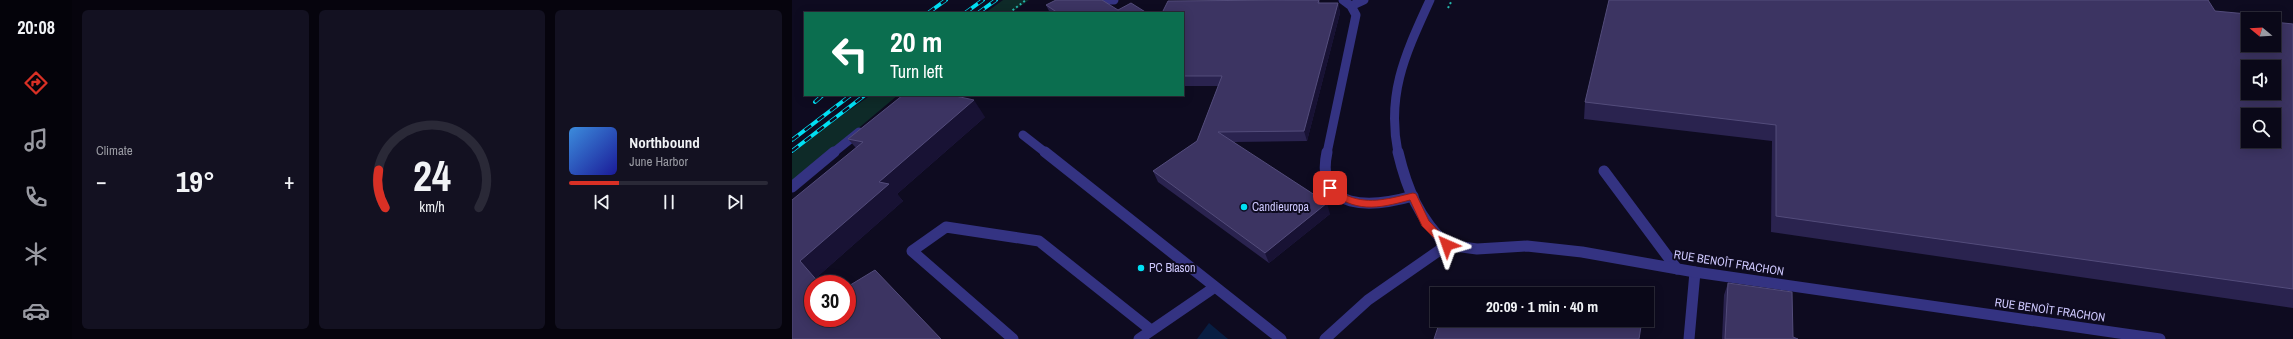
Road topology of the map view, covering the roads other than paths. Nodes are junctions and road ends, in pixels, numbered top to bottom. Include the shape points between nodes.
1 (1103, 0) edge
2 (1114, 0) edge
3 (1364, 0) edge
4 (1430, 0) edge
5 (1347, 3) edge
6 (867, 125) edge
7 (1024, 135) dead end
8 (1604, 171) dead end
9 (792, 187) edge
10 (1413, 196) junction
11 (1447, 245) junction
12 (1677, 269) junction
13 (1695, 272) junction
14 (1215, 287) junction
15 (1151, 330) junction
16 (1014, 339) edge
17 (1139, 339) edge
18 (1280, 339) edge
19 (1325, 339) edge
20 (1689, 339) edge
21 (2160, 339) edge

1 - 2 street
3 - 5 street
4 - 10 street via 1401,72 1393,113 1399,158
5 - 10 street via 1354,10 1355,20 1325,163 1330,188 1342,198 1358,203 1381,204
6 - 9 street
7 - 14 street
8 - 12 street
10 - 11 street via 1426,223
11 - 12 street, RUE BENOÎT FRACHON via 1477,249 1527,246 1582,252
11 - 19 street via 1388,284
12 - 13 street, RUE BENOÎT FRACHON
13 - 20 street
13 - 21 street, RUE BENOÎT FRACHON
14 - 15 street
14 - 18 street
15 - 16 street via 1039,241 946,227 912,251
15 - 17 street

